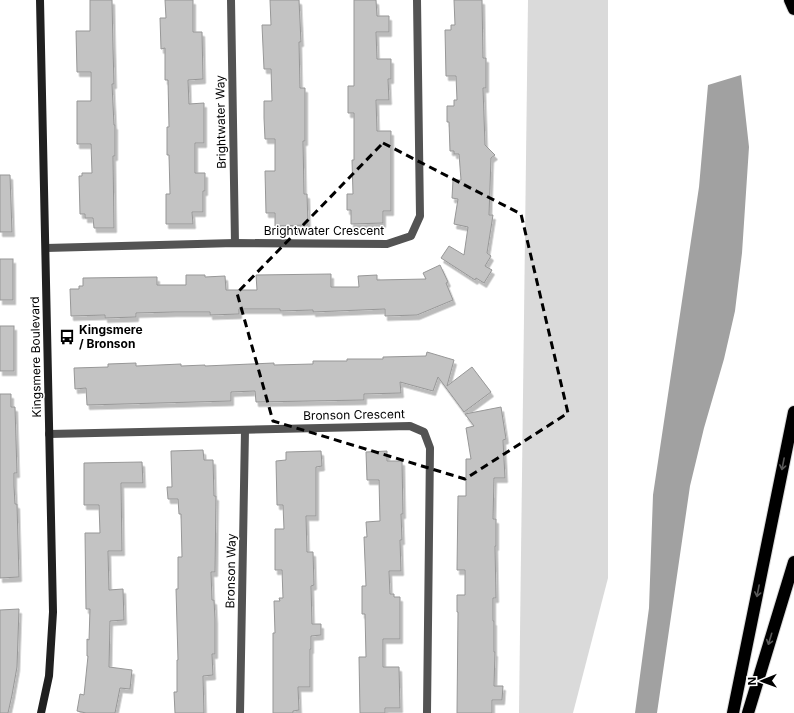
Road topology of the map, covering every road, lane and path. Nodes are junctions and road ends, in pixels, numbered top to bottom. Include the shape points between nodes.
1 (40, 0) edge
2 (231, 0) edge
3 (417, 0) edge
4 (790, 0) edge
5 (794, 9) edge
6 (235, 243) junction
7 (46, 248) junction
8 (794, 412) edge
9 (245, 430) junction
10 (49, 434) junction
11 (794, 562) edge
12 (41, 713) edge
13 (240, 713) edge
14 (427, 713) edge
15 (733, 713) edge
16 (748, 713) edge

1 - 7 street, Kingsmere Boulevard
2 - 6 street, Brightwater Way
3 - 6 street, Brightwater Crescent via 420,216 411,236 386,244
4 - 5 highway
6 - 7 street, Brightwater Crescent
7 - 10 street, Kingsmere Boulevard
8 -> 15 highway
9 - 10 street, Bronson Crescent
9 - 13 street, Bronson Way
9 - 14 street, Bronson Crescent via 410,426 424,432 430,448
10 - 12 street, Kingsmere Boulevard via 53,612 49,676
11 -> 16 highway

